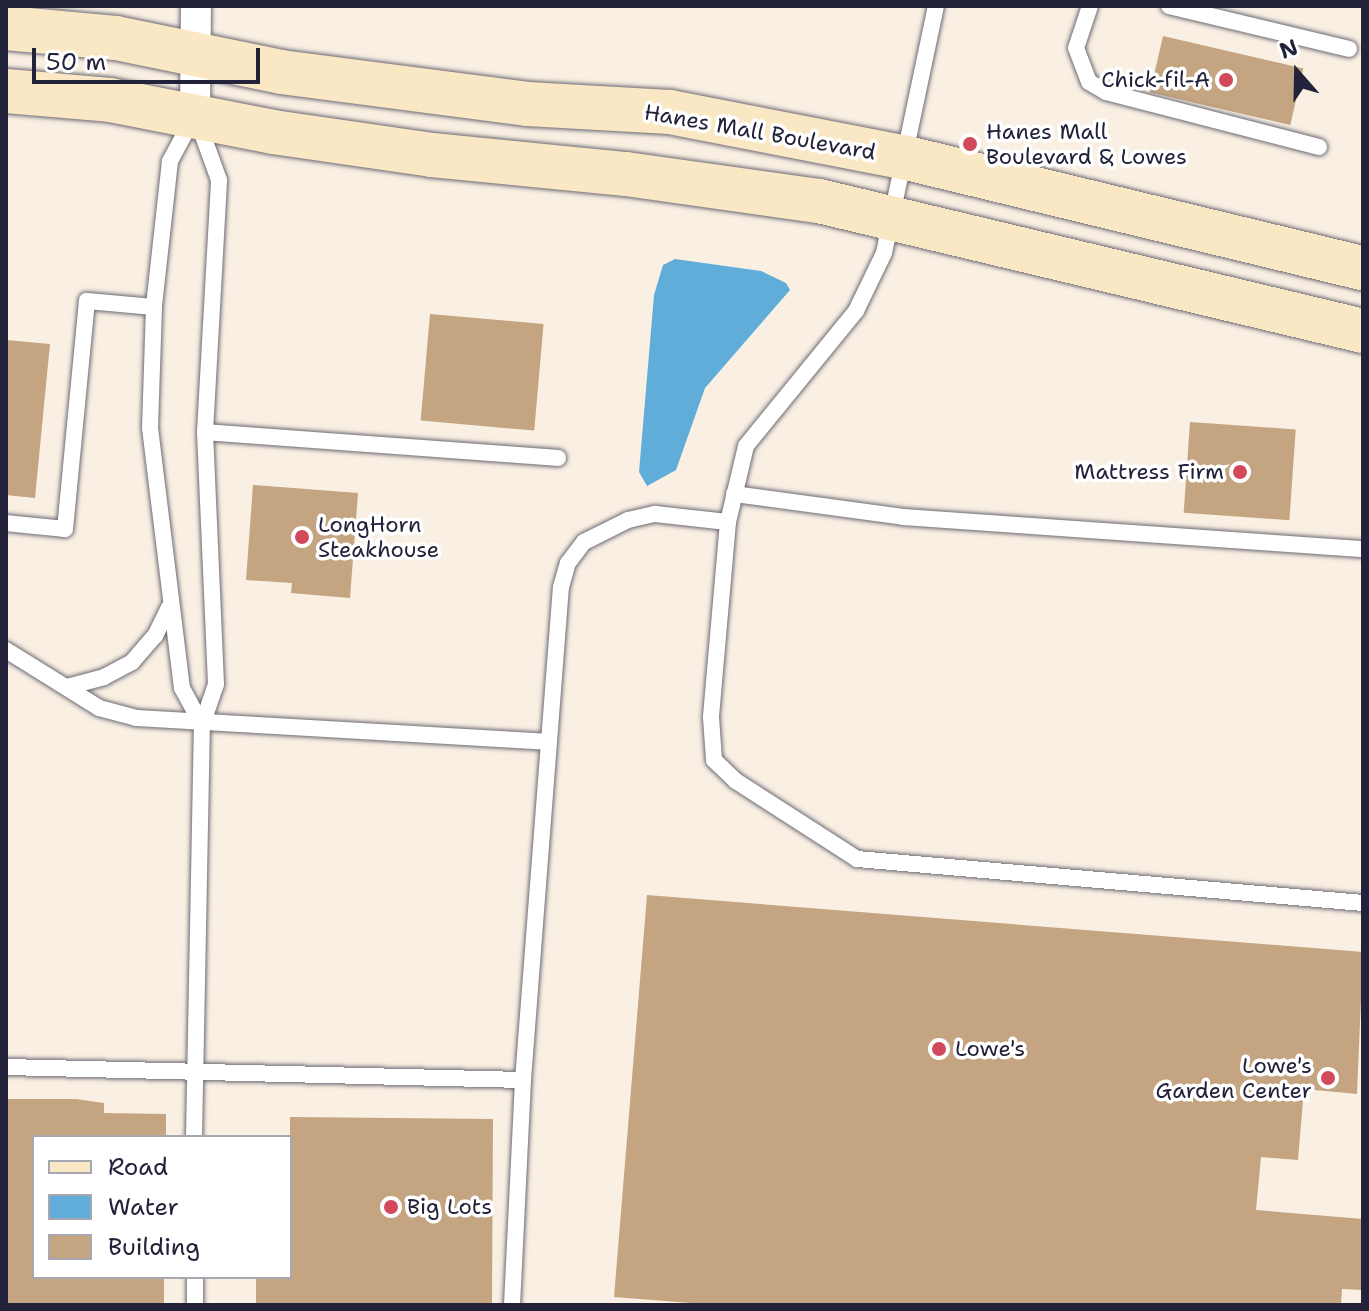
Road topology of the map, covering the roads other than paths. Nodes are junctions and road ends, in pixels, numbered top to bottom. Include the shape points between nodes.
1 (196, 6) edge
2 (936, 6) edge
3 (1090, 6) edge
4 (1169, 6) edge
5 (6, 28) edge
6 (1349, 49) dead end
7 (194, 52) junction
8 (6, 91) edge
9 (195, 114) junction
10 (1319, 147) dead end
11 (907, 158) junction
12 (894, 217) junction
13 (1363, 268) edge
14 (154, 307) junction
15 (1363, 331) edge
16 (205, 432) junction
17 (558, 458) dead end
18 (734, 494) junction
19 (728, 522) junction
20 (6, 523) edge
21 (1363, 549) edge
22 (169, 605) junction
23 (6, 650) edge
24 (67, 687) junction
25 (202, 725) junction
26 (547, 742) junction
27 (1363, 903) edge
28 (6, 1067) edge
29 (194, 1068) junction
30 (523, 1080) junction
31 (194, 1135) edge
32 (195, 1279) edge
33 (195, 1305) edge
34 (512, 1305) edge

1 - 7 street
2 - 11 lane
3 - 10 lane via 1076,48 1089,82 1106,92
4 - 6 lane
5 - 7 main road, Hanes Mall Boulevard via 116,38
7 - 9 street
7 - 11 main road, Hanes Mall Boulevard via 281,72 527,104 670,112
8 - 9 main road
9 - 12 main road via 273,132 656,178
9 - 14 lane via 170,161
9 - 16 lane via 219,180
11 - 12 lane
11 - 13 main road, Hanes Mall Boulevard
12 - 15 main road
12 - 18 lane via 884,253 856,311 746,446
14 - 20 lane via 87,301 65,529
14 - 22 lane via 150,428
16 - 17 lane
16 - 25 lane via 216,684
18 - 19 lane
18 - 21 lane via 904,517
19 - 26 lane via 655,514 607,528 584,542 568,563 561,587
19 - 27 lane via 711,717 714,760 845,852 877,862
22 - 24 lane via 155,636 132,662
22 - 25 lane via 182,688
23 - 24 lane
24 - 25 lane via 99,708
25 - 26 lane
25 - 29 lane
26 - 30 lane
28 - 29 lane
29 - 30 lane
29 - 31 lane
30 - 34 lane
32 - 33 lane

